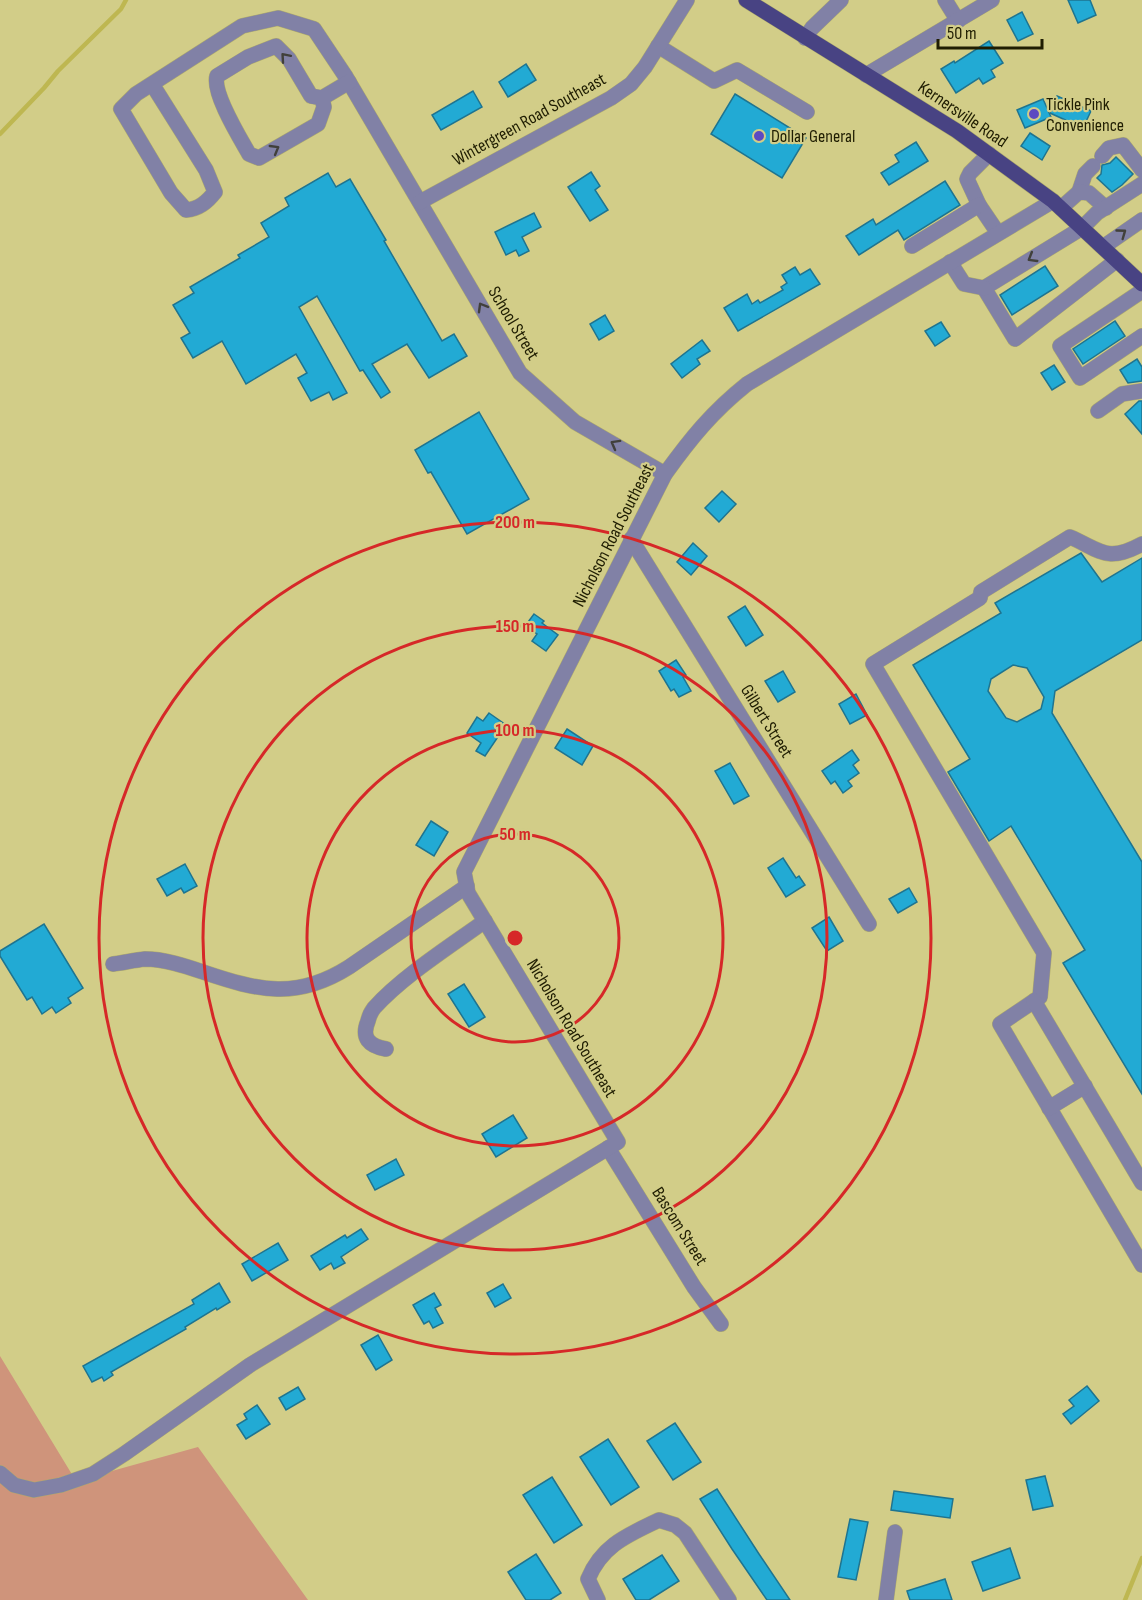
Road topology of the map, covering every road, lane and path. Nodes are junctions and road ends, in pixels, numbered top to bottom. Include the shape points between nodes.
1 (687, 0) edge
2 (746, 0) edge
3 (841, 0) edge
4 (945, 0) edge
5 (992, 0) edge
6 (958, 21) junction
7 (806, 38) junction
8 (658, 46) junction
9 (866, 75) junction
10 (350, 82) junction
11 (152, 84) junction
12 (322, 98) junction
13 (807, 112) dead end
14 (989, 154) junction
15 (1142, 170) edge
16 (1142, 184) edge
17 (1079, 192) junction
18 (420, 202) junction
19 (1057, 204) junction
20 (979, 205) junction
21 (1106, 208) junction
22 (1142, 219) edge
23 (1082, 228) junction
24 (998, 233) junction
25 (912, 246) dead end
26 (1103, 248) junction
27 (1117, 260) junction
28 (950, 262) junction
29 (1142, 284) edge
30 (984, 288) junction
31 (1142, 291) edge
32 (1142, 336) edge
33 (1142, 391) edge
34 (1098, 411) dead end
35 (665, 474) junction
36 (631, 539) junction
37 (1142, 544) edge
38 (467, 886) junction
39 (485, 921) junction
40 (869, 924) dead end
41 (113, 964) dead end
42 (1034, 1001) junction
43 (386, 1049) dead end
44 (1084, 1086) junction
45 (1049, 1108) junction
46 (608, 1148) junction
47 (1142, 1183) edge
48 (1142, 1265) edge
49 (721, 1324) dead end
50 (0, 1473) edge
51 (895, 1533) dead end
52 (598, 1600) edge
53 (729, 1600) edge
54 (886, 1600) edge

1 - 8 street, Wintergreen Road Southeast
2 - 7 main road, Kernersville Road
3 - 7 street
4 - 6 street
5 - 6 street
6 - 9 street
7 - 9 main road, Kernersville Road
8 - 13 street via 714,81 737,70
8 - 18 street, Wintergreen Road Southeast via 631,84 611,98
9 - 14 main road, Kernersville Road
10 - 11 street, School Street via 314,29 278,18 242,26
10 - 12 street
10 - 18 street, School Street
11 - 11 street via 121,109 171,193 186,210 195,210 215,192 206,170
12 -> 12 street via 311,96 289,59 276,46 217,76 215,84 249,154 259,158 318,124 324,107
14 - 19 main road, Kernersville Road
14 - 20 street via 967,179
15 - 17 street via 1123,145 1109,148 1085,174
16 - 21 street
17 - 19 street, Nicholson Road Southeast
17 - 21 street via 1089,193
35 -> 18 street, School Street via 575,423 520,373
19 - 23 main road, Kernersville Road
19 - 24 street, Nicholson Road Southeast
20 - 24 street
20 - 25 street
21 - 23 street
26 -> 22 street
23 - 26 main road, Kernersville Road
23 -> 30 street
24 - 28 street, Nicholson Road Southeast
26 - 27 main road, Kernersville Road
27 - 29 main road, Kernersville Road
27 - 30 street via 1015,339
28 - 30 street via 964,284
28 - 35 street, Nicholson Road Southeast via 747,384 719,406
31 - 32 street via 1060,346 1080,378
33 - 34 street via 1122,394
35 - 36 street, Nicholson Road Southeast
36 - 38 street, Nicholson Road Southeast via 464,872
36 - 40 street, Gilbert Street
37 - 42 street via 1128,552 1104,554 1070,537 981,592 981,598 873,664 1044,953 1041,997
38 - 39 street, Nicholson Road Southeast
38 - 41 street via 349,967 309,986 251,987 180,964 146,959
39 - 43 street via 372,1010 365,1035 376,1048
39 - 46 street, Nicholson Road Southeast via 618,1142
42 - 44 street
42 - 45 street via 1000,1024
44 - 45 street
44 - 47 street
45 - 48 street
46 - 49 street, Bascom Street
46 - 50 street via 250,1365 93,1474 34,1490 14,1485
51 - 54 street
52 - 53 street via 588,1579 594,1564 604,1551 659,1520 685,1533

